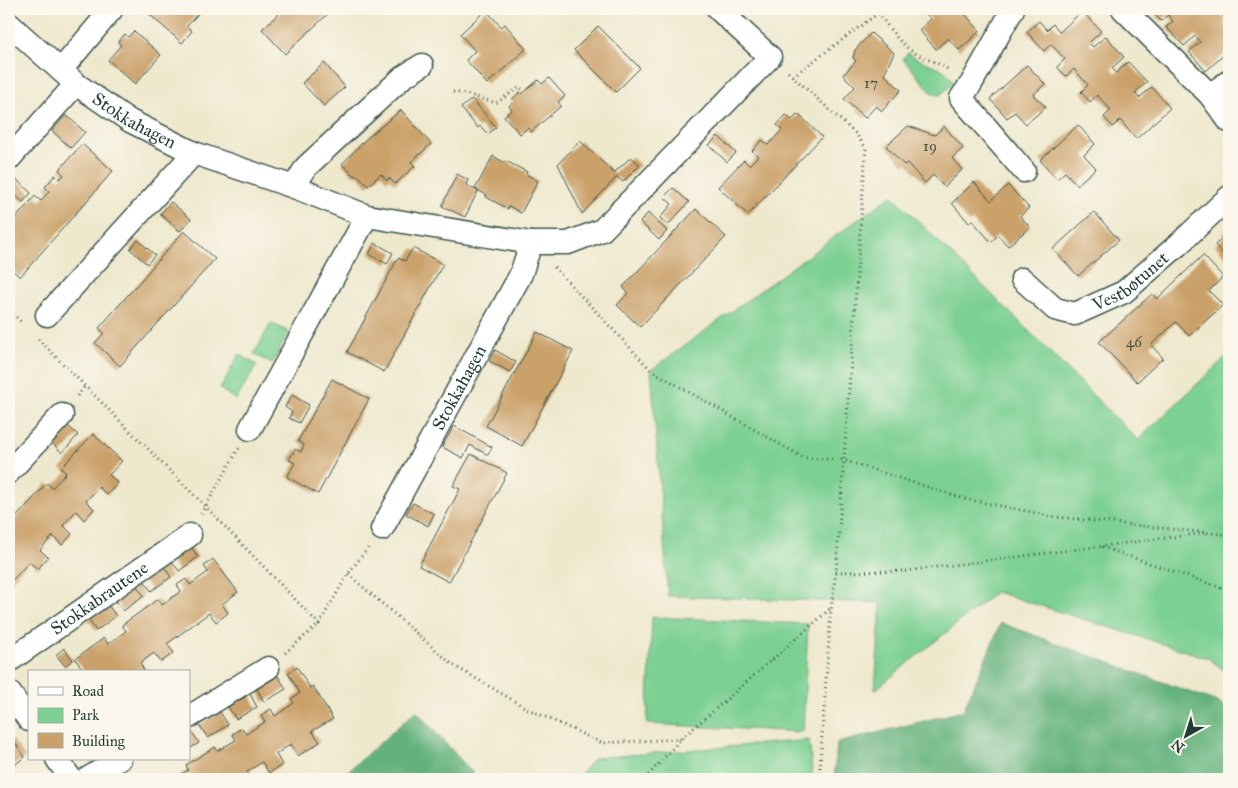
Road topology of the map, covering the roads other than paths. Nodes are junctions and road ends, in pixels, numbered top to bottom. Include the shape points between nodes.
1 (112, 9) edge
2 (718, 9) edge
3 (1013, 9) edge
4 (1123, 9) edge
5 (9, 24) edge
6 (422, 65) dead end
7 (69, 77) junction
8 (1229, 81) edge
9 (1210, 95) junction
10 (1229, 122) edge
11 (194, 152) junction
12 (9, 160) edge
13 (1024, 171) dead end
14 (294, 187) junction
15 (1229, 197) edge
16 (367, 216) junction
17 (532, 242) junction
18 (1022, 279) dead end
19 (47, 315) dead end
20 (62, 415) dead end
21 (250, 429) road end
22 (9, 472) edge
23 (382, 529) road end
24 (190, 535) road end
25 (9, 660) edge
26 (268, 668) road end
27 (9, 692) edge
28 (190, 716) edge
29 (28, 719) edge
30 (58, 760) edge
31 (118, 760) edge
32 (72, 779) edge
33 (88, 779) edge

1 - 7 street, Stokkahagen
2 - 17 street, Stokkahagen via 770,56 602,230 568,243
3 - 13 street via 961,98
4 - 9 street
5 - 7 street, Stokkahagen
6 - 14 street via 403,77 306,167
7 - 11 street, Stokkahagen via 130,121
7 - 12 street, Stokkahagen
8 - 9 street
9 - 10 street
11 - 14 street, Stokkahagen
11 - 19 street, Stokkahagen
14 - 16 street, Stokkahagen
15 - 18 street, Vestbøtunet via 1124,292 1075,314 1055,309
16 - 17 street, Stokkahagen
16 - 21 street
17 - 23 street, Stokkahagen via 521,274
20 - 22 street
24 - 25 street, Stokkabrautene
26 - 28 street
27 - 29 street
30 - 32 street
31 - 33 street

